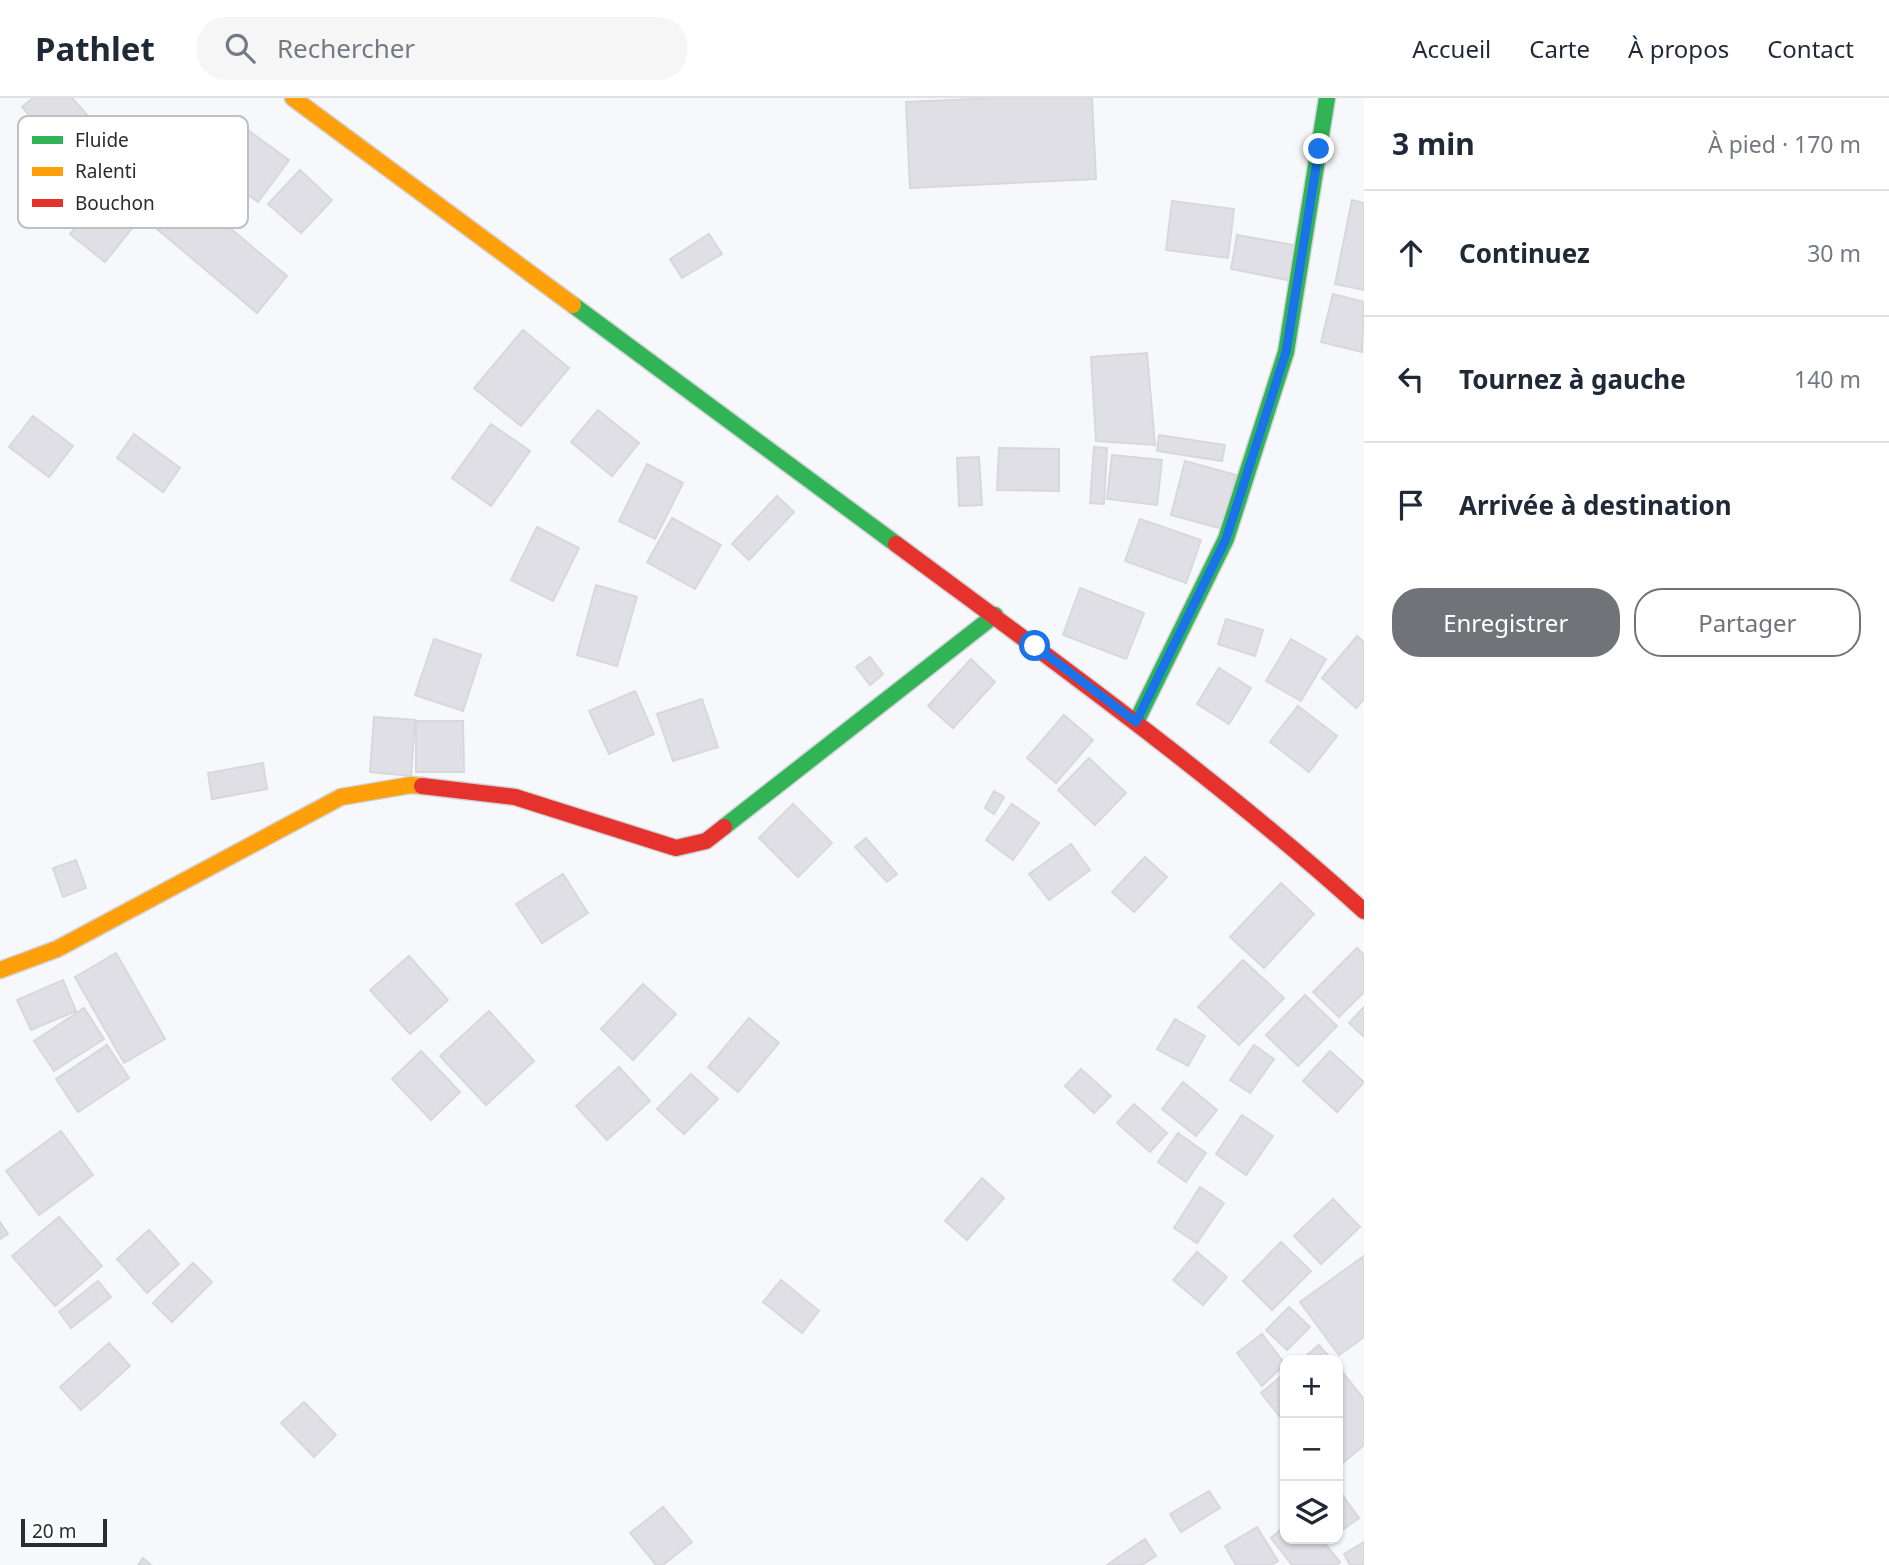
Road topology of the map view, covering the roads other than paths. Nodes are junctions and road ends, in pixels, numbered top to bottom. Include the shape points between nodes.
1 (293, 98) edge
2 (1327, 98) edge
3 (995, 615) junction
4 (1136, 722) junction
5 (1364, 911) edge
6 (0, 970) edge

1 - 3 street
2 - 4 street via 1286,352 1226,539
3 - 4 street
3 - 6 street via 706,841 676,848 515,797 411,785 341,797 57,949
4 - 5 street via 1289,843

